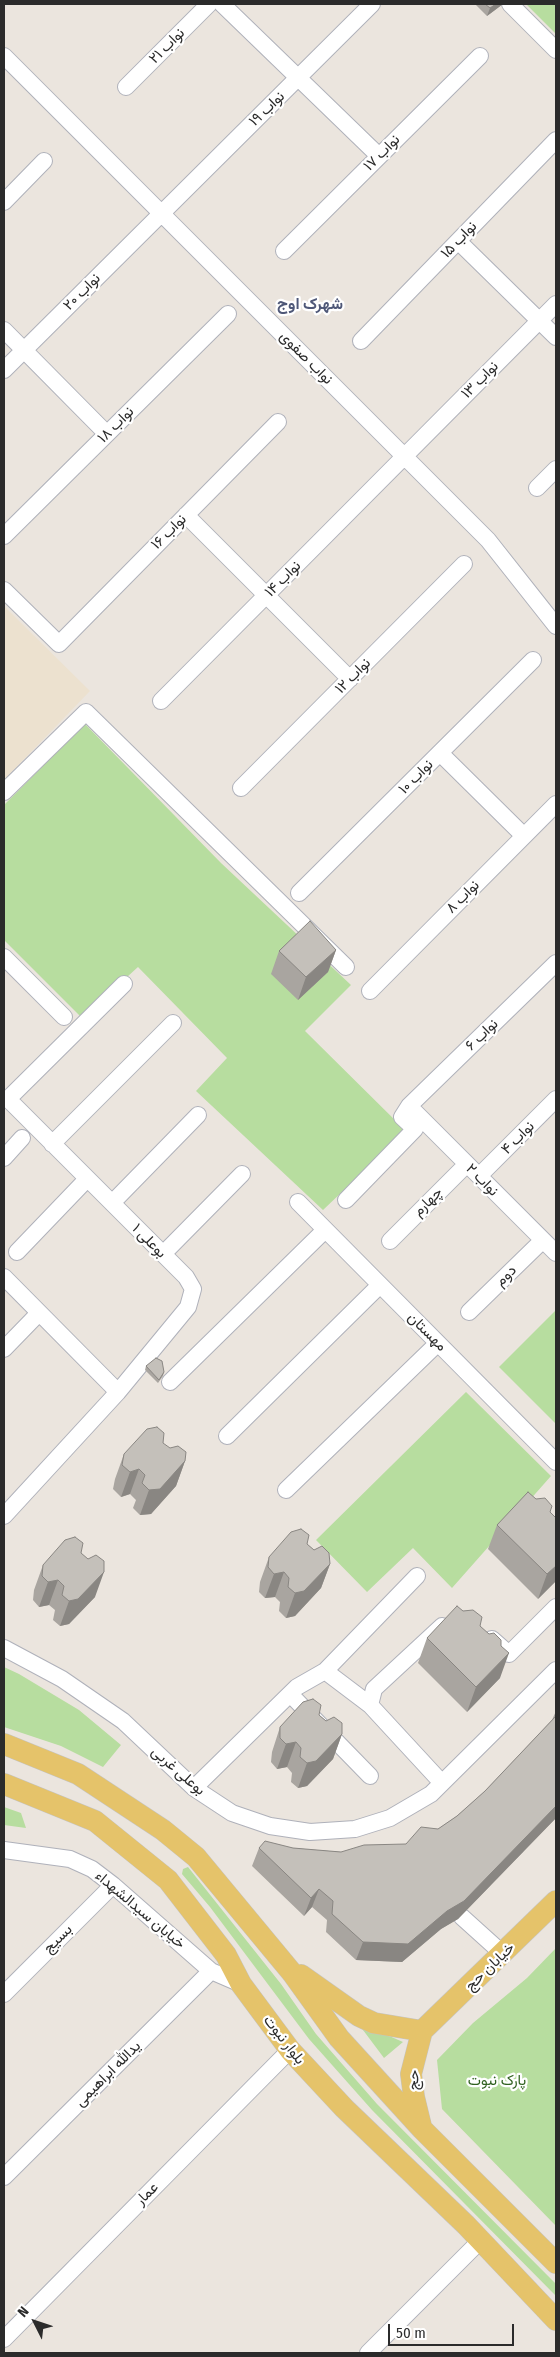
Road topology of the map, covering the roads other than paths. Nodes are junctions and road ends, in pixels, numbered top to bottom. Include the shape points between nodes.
1 (209, 4) edge
2 (222, 4) edge
3 (372, 4) edge
4 (510, 4) edge
5 (556, 50) edge
6 (4, 56) edge
7 (480, 56) dead end
8 (299, 78) junction
9 (126, 87) dead end
10 (556, 140) edge
11 (379, 156) junction
12 (44, 162) dead end
13 (4, 202) edge
14 (161, 213) junction
15 (458, 241) junction
16 (284, 251) dead end
17 (556, 304) edge
18 (228, 314) dead end
19 (540, 321) junction
20 (4, 330) edge
21 (556, 337) edge
22 (361, 341) dead end
23 (24, 350) junction
24 (4, 370) edge
25 (278, 422) dead end
26 (107, 434) junction
27 (405, 457) junction
28 (556, 468) edge
29 (538, 488) dead end
30 (186, 515) junction
31 (4, 536) edge
32 (464, 564) dead end
33 (4, 590) edge
34 (267, 596) junction
35 (556, 626) edge
36 (533, 660) dead end
37 (350, 679) junction
38 (161, 702) dead end
39 (440, 753) junction
40 (241, 788) dead end
41 (4, 792) edge
42 (556, 804) edge
43 (524, 836) junction
44 (299, 893) dead end
45 (4, 957) edge
46 (556, 963) edge
47 (346, 967) dead end
48 (124, 984) dead end
49 (370, 991) dead end
50 (64, 1017) dead end
51 (173, 1023) dead end
52 (556, 1099) edge
53 (409, 1106) junction
54 (198, 1114) dead end
55 (22, 1138) dead end
56 (52, 1144) junction
57 (4, 1158) edge
58 (467, 1164) junction
59 (242, 1174) dead end
60 (479, 1176) junction
61 (87, 1179) junction
62 (346, 1200) dead end
63 (298, 1202) dead end
64 (112, 1204) junction
65 (325, 1230) junction
66 (543, 1240) junction
67 (390, 1241) dead end
68 (17, 1252) dead end
69 (556, 1253) edge
70 (163, 1254) junction
71 (4, 1277) edge
72 (380, 1285) junction
73 (39, 1312) junction
74 (469, 1312) dead end
75 (438, 1343) junction
76 (4, 1349) edge
77 (170, 1382) dead end
78 (118, 1392) junction
79 (227, 1436) dead end
80 (556, 1462) edge
81 (286, 1490) dead end
82 (5, 1511) edge
83 (417, 1576) dead end
84 (556, 1607) edge
85 (452, 1617) edge
86 (480, 1629) edge
87 (4, 1648) edge
88 (556, 1670) edge
89 (325, 1671) junction
90 (290, 1694) junction
91 (370, 1705) junction
92 (4, 1744) edge
93 (370, 1776) dead end
94 (4, 1784) edge
95 (442, 1784) junction
96 (194, 1788) junction
97 (163, 1830) junction
98 (4, 1850) edge
99 (196, 1857) junction
100 (140, 1858) junction
101 (168, 1880) junction
102 (113, 1885) junction
103 (556, 1901) edge
104 (462, 1917) edge
105 (503, 1954) junction
106 (280, 1959) junction
107 (211, 1971) junction
108 (241, 1984) junction
109 (4, 1994) edge
110 (422, 2032) junction
111 (290, 2050) junction
112 (422, 2129) junction
113 (4, 2177) edge
114 (480, 2241) junction
115 (556, 2263) edge
116 (556, 2320) edge
117 (4, 2339) edge
118 (368, 2353) edge

1 - 9 street, نواب ۲۱
2 - 8 street
3 - 8 street, نواب ۱۹
4 - 5 street
6 - 14 street, نواب صفوی
7 - 11 street, نواب ۱۷
8 - 11 street
8 - 14 street, نواب ۱۹
10 - 15 street, نواب ۱۵
11 - 16 street, نواب ۱۷
12 - 13 street
14 - 23 street, نواب ۲۰
14 - 27 street, نواب صفوی
15 - 19 street
15 - 22 street, نواب ۱۵
17 - 19 street, نواب ۱۳
18 - 26 street, نواب ۱۸
19 - 21 street
19 - 27 street, نواب ۱۳
20 - 23 street
23 - 24 street, نواب ۲۰
23 - 26 street
25 - 30 street, نواب ۱۶
26 - 31 street, نواب ۱۸
27 - 34 street, نواب ۱۴
27 - 35 street, نواب صفوی via 488,540
28 - 29 street
30 - 33 street, نواب ۱۶ via 59,644
30 - 34 street
32 - 37 street, نواب ۱۲
34 - 37 street
34 - 38 street, نواب ۱۴
36 - 39 street, نواب ۱۰
37 - 40 street, نواب ۱۲
39 - 43 street
39 - 44 street, نواب ۱۰
41 - 47 street via 86,712
42 - 43 street, نواب ۸
43 - 49 street, نواب ۸
45 - 50 street
46 - 53 street, نواب ۶
48 - 56 street, بوعلی ۱ via 8,1099
51 - 56 street
52 - 60 street, نواب ۴
53 - 58 street, نواب ۲
53 - 62 street via 402,1116 415,1129
54 - 64 street
55 - 57 street
56 - 61 street, بوعلی ۱
58 - 60 street, نواب ۲
58 - 67 street, چهارم
59 - 70 street
60 - 66 street, نواب ۲
61 - 64 street, بوعلی ۱
61 - 68 street
63 - 65 street, مهستان
64 - 70 street, بوعلی ۱
65 - 72 street, مهستان
65 - 77 street
66 - 69 street, نواب ۲
66 - 74 street, دوم
70 - 78 street, بوعلی ۱ via 193,1289 188,1307
71 - 73 street
72 - 75 street, مهستان
72 - 79 street
73 - 76 street
73 - 78 street
75 - 80 street, مهستان
75 - 81 street
78 - 82 street, بوعلی ۱
83 - 89 street
84 - 86 street via 509,1654
85 - 91 street via 374,1689
87 - 96 street, بوعلی غربی via 62,1679 123,1721
88 - 95 street, بوعلی غربی
89 - 90 street
89 - 91 street
90 - 93 street
90 - 96 street
91 - 95 street
92 - 97 main road via 78,1774
94 - 100 main road, بلوار نبوت via 94,1821
95 - 96 street, بوعلی غربی via 390,1818 355,1829 310,1832 270,1826 232,1813
97 - 99 main road
97 - 100 main road via 168,1840 162,1856 151,1861
98 - 102 street, خیابان سیدالشهداء via 70,1860
99 - 101 main road via 184,1854 172,1859 167,1870
99 - 106 main road
100 - 101 main road, بلوار نبوت
101 - 108 main road, بلوار نبوت via 226,1955
102 - 107 street, خیابان سیدالشهداء
102 - 109 street, بسیج
103 - 105 main road, خیابان حج
104 - 105 street
105 - 110 main road, خیابان حج
106 - 110 main road via 359,2016 374,2023
106 - 112 main road via 338,2038
107 - 108 street, خیابان سیدالشهداء
107 - 113 street, یدالله ابراهیمی
108 - 111 main road, بلوار نبوت
110 - 112 main road, حج via 411,2074
111 - 114 main road, بلوار نبوت via 344,2108
111 - 117 street, عمار
112 - 115 main road
114 - 116 main road, بلوار نبوت
114 - 118 street

